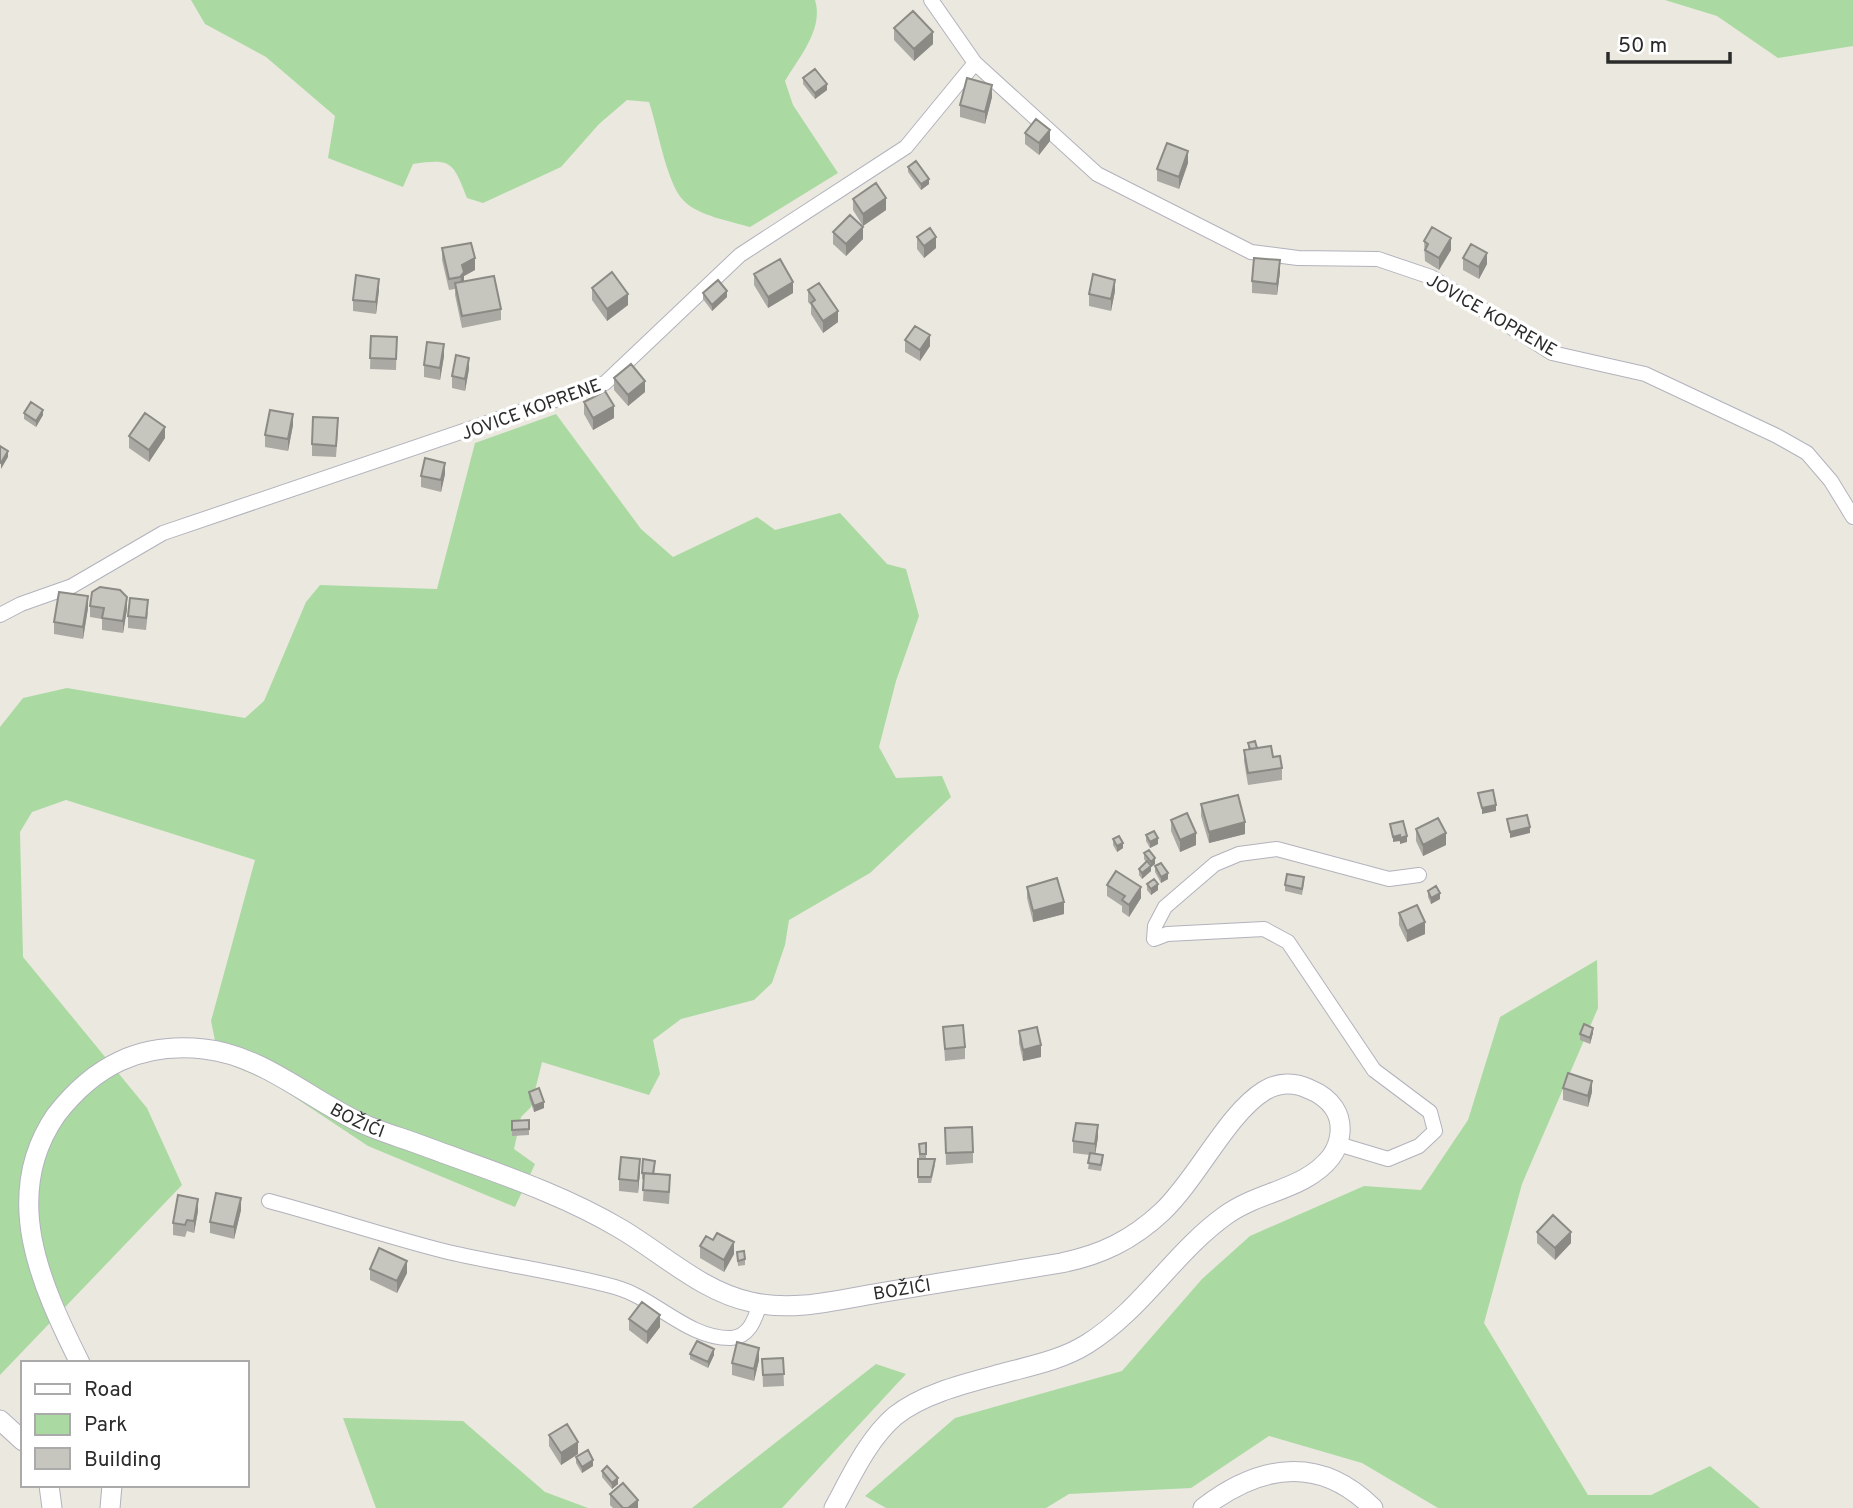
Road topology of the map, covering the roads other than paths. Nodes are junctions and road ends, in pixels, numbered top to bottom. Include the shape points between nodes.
1 (931, 0) edge
2 (975, 63) junction
3 (1853, 517) edge
4 (0, 615) edge
5 (1419, 875) dead end
6 (1338, 1144) junction
7 (269, 1200) dead end
8 (760, 1304) junction
9 (79, 1361) edge
10 (0, 1420) edge
11 (21, 1439) edge
12 (49, 1487) edge
13 (112, 1487) edge
14 (52, 1508) edge
15 (110, 1508) edge
16 (834, 1508) edge
17 (1203, 1508) edge
18 (1373, 1508) edge

1 - 2 street, JOVICE KOPRENE
2 - 3 street, JOVICE KOPRENE via 1097,174 1251,252 1378,259 1431,277 1552,353 1645,374 1807,453 1832,481
2 - 4 street, JOVICE KOPRENE via 906,147 740,255 605,383 163,533 72,586
5 - 6 street via 1389,879 1296,852 1258,849 1215,864 1165,906 1155,926 1154,939 1167,934 1264,929 1275,933 1288,943 1374,1070 1421,1103 1434,1121 1435,1131 1426,1141 1388,1159
6 - 8 main road, BOŽIĆI via 1338,1115 1328,1100 1306,1087 1282,1084 1253,1100 1165,1209 1110,1250 1061,1264 834,1301
6 - 16 main road via 1326,1163 1308,1178 1225,1215 1126,1314 1088,1344 926,1399 897,1415 861,1459
7 - 8 street via 447,1251 615,1287 646,1299 686,1325 725,1338 742,1335 752,1325
8 - 9 main road, BOŽIĆI via 718,1290 584,1209 358,1122 240,1057 175,1048 119,1062 88,1078 48,1125 33,1162 26,1202 28,1238
10 - 11 main road
12 - 14 main road
13 - 15 main road
17 - 18 main road via 1251,1478 1295,1472 1339,1483

